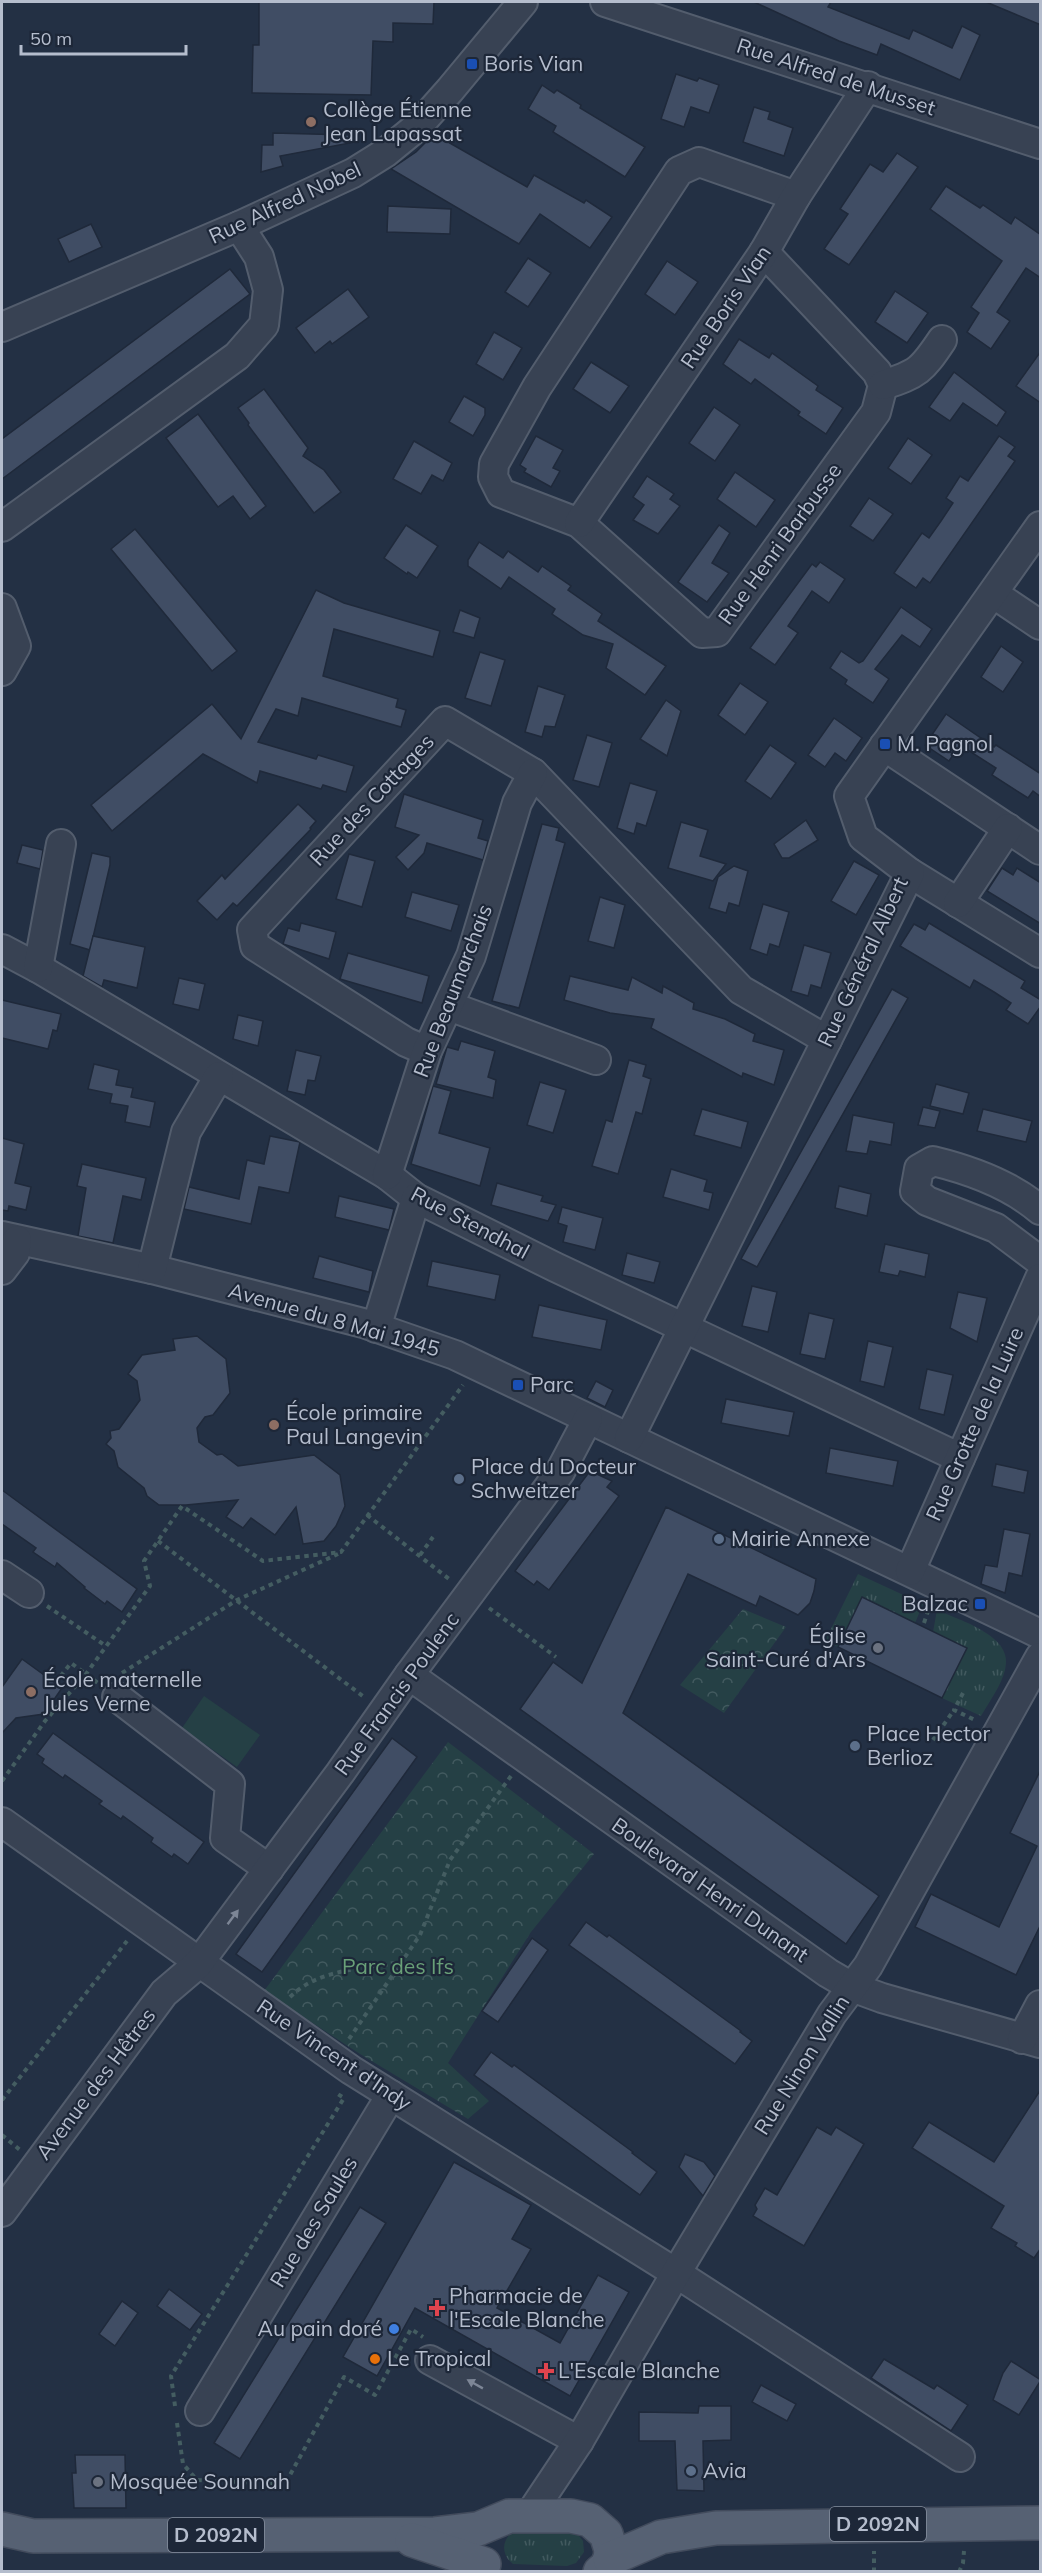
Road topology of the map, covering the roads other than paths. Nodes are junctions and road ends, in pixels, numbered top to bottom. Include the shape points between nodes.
1 (524, 3) edge
2 (620, 4) edge
3 (868, 86) junction
4 (1041, 144) edge
5 (796, 196) junction
6 (239, 226) junction
7 (764, 252) junction
8 (2, 327) edge
9 (942, 340) dead end
10 (883, 385) junction
11 (579, 523) junction
12 (1041, 526) edge
13 (2, 527) edge
14 (994, 594) junction
15 (2, 608) edge
16 (1041, 625) edge
17 (2, 671) edge
18 (884, 746) junction
19 (533, 773) junction
20 (1008, 828) junction
21 (61, 844) dead end
22 (1041, 850) edge
23 (910, 873) junction
24 (958, 903) junction
25 (2, 949) edge
26 (1041, 953) edge
27 (38, 968) junction
28 (449, 1006) junction
29 (827, 1040) junction
30 (427, 1051) junction
31 (596, 1060) dead end
32 (219, 1076) junction
33 (387, 1175) junction
34 (416, 1198) junction
35 (1041, 1210) edge
36 (9, 1238) edge
37 (1041, 1261) edge
38 (152, 1269) junction
39 (2, 1270) edge
40 (1041, 1278) edge
41 (376, 1328) junction
42 (683, 1328) junction
43 (588, 1419) junction
44 (629, 1438) junction
45 (960, 1458) junction
46 (910, 1571) junction
47 (2, 1575) edge
48 (29, 1593) road end
49 (1041, 1634) edge
50 (1041, 1657) edge
51 (409, 1675) junction
52 (119, 1685) road end
53 (2, 1822) edge
54 (268, 1869) junction
55 (198, 1964) junction
56 (852, 1987) junction
57 (1041, 2005) edge
58 (1031, 2041) edge
59 (392, 2095) junction
60 (2, 2212) edge
61 (676, 2273) junction
62 (430, 2360) dead end
63 (200, 2411) dead end
64 (579, 2442) junction
65 (960, 2457) dead end
66 (558, 2471) junction
67 (529, 2516) junction
68 (584, 2520) junction
69 (1041, 2523) edge
70 (486, 2527) junction
71 (716, 2528) junction
72 (2, 2529) edge
73 (399, 2535) junction
74 (33, 2536) junction
75 (2, 2545) edge
76 (605, 2565) edge
77 (488, 2568) edge

1 - 6 street, Rue Alfred Nobel via 431,111 385,153 353,173
2 - 3 street, Rue Alfred de Musset
3 - 4 street, Rue Alfred de Musset
3 - 5 street, Rue Boris Vian
5 - 7 street, Rue Boris Vian
5 - 11 street, Rue Henri Barbusse via 699,162 679,171 537,387 494,464 493,477 501,493
6 - 8 street, Rue Alfred Nobel
6 - 13 street via 259,257 268,290 264,325 237,356
7 - 10 street via 877,372
7 - 11 street, Rue Boris Vian
9 - 10 street via 927,363 913,375
10 - 11 street, Rue Henri Barbusse via 876,412 717,632 702,633
12 - 14 street, Rue Général Albert
14 - 16 street
14 - 18 street, Rue Général Albert
15 - 17 street via 16,646
18 - 20 street
18 - 23 street, Rue Général Albert via 849,796 863,837
19 - 28 street, Rue Beaumarchais via 517,803 471,956
19 - 29 street, Rue des Cottages via 741,990
19 - 30 street, Rue des Cottages via 445,721 252,930 255,946 406,1042
20 - 22 street
20 - 24 street
21 - 27 street
23 - 24 street
23 - 29 street, Rue Général Albert
24 - 26 street
25 - 27 street, Rue Stendhal
27 - 32 street, Rue Stendhal
28 - 30 street, Rue Beaumarchais
28 - 31 street
29 - 42 street, Rue Général Albert
30 - 33 street, Rue Beaumarchais
32 - 33 street, Rue Stendhal
32 - 38 street via 186,1132
33 - 34 street, Rue Stendhal
34 - 41 street
34 - 42 street, Rue Stendhal
35 - 37 street via 1025,1197 959,1168 933,1161 919,1169 915,1191 927,1201 996,1228
36 - 38 street, Avenue du 8 Mai 1945
36 - 39 street via 15,1253
38 - 41 street, Avenue du 8 Mai 1945
40 - 45 street, Rue Grotte de la Luire
41 - 43 street, Avenue du 8 Mai 1945 via 455,1355
42 - 44 street, Rue Général Albert
42 - 45 street, Rue Stendhal
43 - 44 street, Avenue du 8 Mai 1945
43 - 51 street, Rue Francis Poulenc via 560,1472
44 - 46 street, Avenue du 8 Mai 1945
45 - 46 street, Rue Grotte de la Luire
46 - 49 street, Avenue du 8 Mai 1945
47 - 48 street
50 - 56 street, Rue Ninon Vallin via 874,1956
51 - 54 street, Rue Francis Poulenc
51 - 56 street, Boulevard Henri Dunant
52 - 54 street via 230,1784 225,1838
53 - 55 street, Rue Vincent d'Indy
55 -> 54 street, Rue Francis Poulenc
55 - 59 street, Rue Vincent d'Indy
55 - 60 street, Avenue des Hêtres via 164,1993
56 - 58 street, Boulevard Henri Dunant
56 - 61 street, Rue Ninon Vallin via 825,2024
57 - 58 street
59 - 61 street, Rue Vincent d'Indy
59 - 63 street, Rue des Saules
61 - 64 street, Rue Ninon Vallin
61 - 65 street, Rue Vincent d'Indy
64 -> 62 street
64 - 66 street, Rue Ninon Vallin
66 - 67 street, Rue Ninon Vallin
66 - 68 street via 557,2488 562,2502
67 - 68 main road
67 - 70 main road via 509,2516
68 - 71 main road, D 2092N
68 - 76 main road via 606,2534 610,2544
69 - 71 main road, D 2092N
70 - 73 main road, D 2092N
70 - 77 main road via 479,2553
71 - 76 main road, D 2092N via 661,2537
72 - 74 main road, D 2092N
73 - 74 main road, D 2092N
73 - 77 main road, D 2092N
74 - 75 main road, D 2092N

